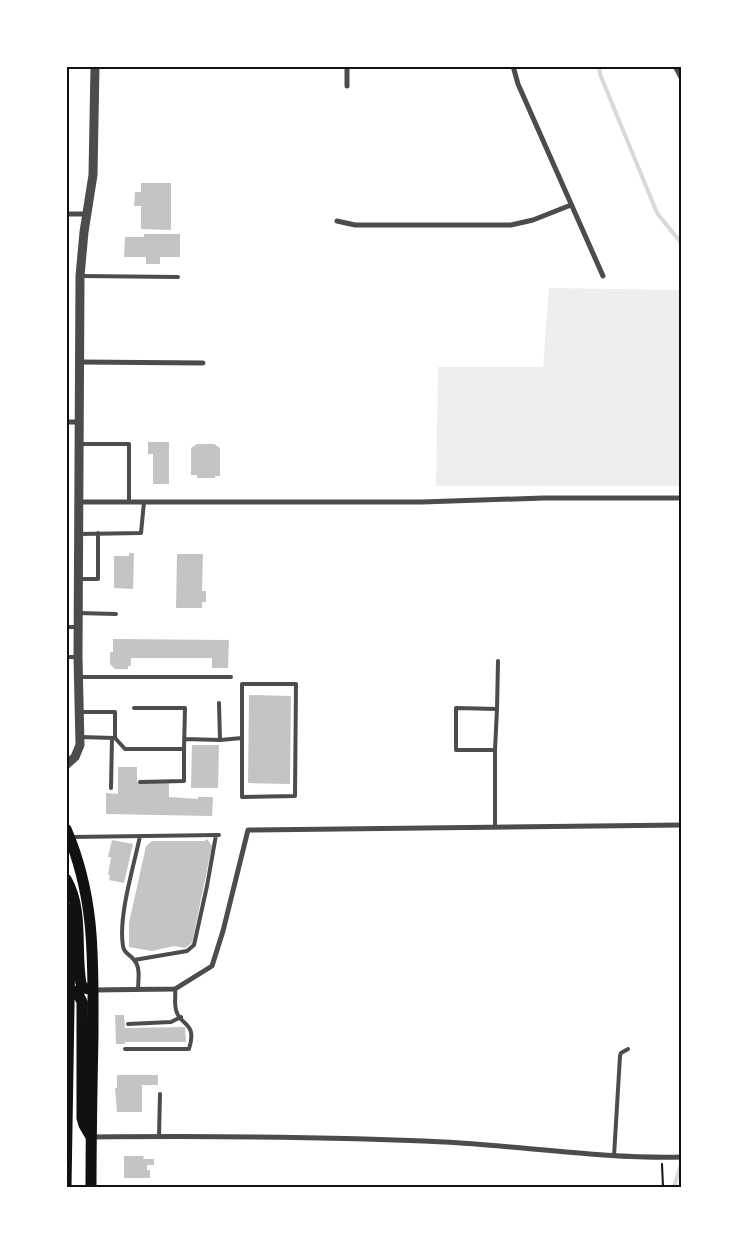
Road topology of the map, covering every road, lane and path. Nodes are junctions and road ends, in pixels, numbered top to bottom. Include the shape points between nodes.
1 (95, 66) edge
2 (347, 66) edge
3 (513, 66) edge
4 (675, 66) edge
5 (682, 79) edge
6 (347, 86) dead end
7 (571, 204) junction
8 (66, 214) edge
9 (86, 214) junction
10 (337, 221) dead end
11 (80, 276) junction
12 (178, 276) dead end
13 (603, 276) dead end
14 (80, 362) junction
15 (203, 363) dead end
16 (66, 422) edge
17 (80, 422) junction
18 (79, 444) junction
19 (682, 498) edge
20 (79, 502) junction
21 (129, 502) junction
22 (144, 502) junction
23 (79, 534) junction
24 (98, 534) junction
25 (79, 579) junction
26 (78, 613) junction
27 (116, 614) dead end
28 (66, 627) edge
29 (78, 627) junction
30 (78, 657) junction
31 (66, 658) edge
32 (498, 661) dead end
33 (79, 676) junction
34 (231, 676) dead end
35 (219, 703) dead end
36 (134, 708) dead end
37 (497, 709) junction
38 (80, 712) junction
39 (80, 737) junction
40 (113, 738) junction
41 (242, 738) junction
42 (184, 740) junction
43 (220, 740) junction
44 (184, 749) junction
45 (495, 750) junction
46 (66, 765) edge
47 (140, 782) dead end
48 (111, 788) dead end
49 (682, 825) edge
50 (495, 827) junction
51 (68, 833) edge
52 (140, 836) junction
53 (66, 879) edge
54 (66, 908) edge
55 (134, 960) junction
56 (176, 989) junction
57 (68, 990) edge
58 (93, 990) junction
59 (138, 990) junction
60 (181, 1017) junction
61 (128, 1024) dead end
62 (628, 1048) dead end
63 (125, 1049) dead end
64 (160, 1094) dead end
65 (67, 1114) edge
66 (159, 1136) junction
67 (91, 1137) junction
68 (614, 1156) junction
69 (682, 1156) edge
70 (662, 1157) junction
71 (66, 1187) edge
72 (91, 1187) edge
73 (663, 1187) edge

1 - 9 street via 93,175
2 - 6 street
3 - 7 street
4 - 5 street
7 - 10 street via 533,220 504,226 355,225
7 - 13 street
8 - 9 street
9 - 11 street
11 - 12 lane
11 - 14 street
14 - 15 street
14 - 17 street
16 - 17 street
17 - 18 street
18 - 20 street
18 - 21 lane via 129,444
19 - 22 street
20 - 21 street
20 - 23 street
21 - 22 street
22 - 24 lane via 141,533
23 - 24 lane
23 - 25 street
24 - 25 lane via 98,579
25 - 26 street
26 - 27 lane
26 - 29 street
28 - 29 lane
29 - 30 street
30 - 31 lane
30 - 33 street
32 - 37 lane
33 - 34 lane
33 - 38 street
35 - 43 lane
36 - 42 lane via 185,708
37 - 45 lane
37 - 45 lane via 456,708 456,750
38 - 39 street
38 - 40 lane via 115,712
39 - 40 lane
39 - 46 street via 78,751
40 - 44 lane via 125,749
40 - 48 lane
41 - 41 lane via 242,684 296,684 295,796 242,797
41 - 43 lane
42 - 43 lane
42 - 44 lane
44 - 47 lane via 184,781
45 - 50 lane
49 - 50 street
50 - 56 street via 248,830 212,966
51 - 52 lane
51 - 58 main road via 82,873 89,908
52 - 55 lane via 122,922 123,948
52 - 55 lane via 218,835 194,945 187,951
53 - 58 main road via 76,911 81,984
54 - 57 main road via 70,946
55 - 59 lane via 138,966
56 - 59 street
56 - 60 lane via 176,1012
57 - 65 main road
57 - 67 main road via 75,991 82,1002 82,1118
58 - 59 street
58 - 67 main road
60 - 61 lane via 171,1022
60 - 63 lane via 190,1029 192,1040 189,1048
62 - 68 lane via 620,1056
64 - 66 lane
65 - 71 main road
66 - 67 street
66 - 68 street via 444,1142
67 - 72 main road
68 - 70 street
69 - 70 street
70 - 73 path

